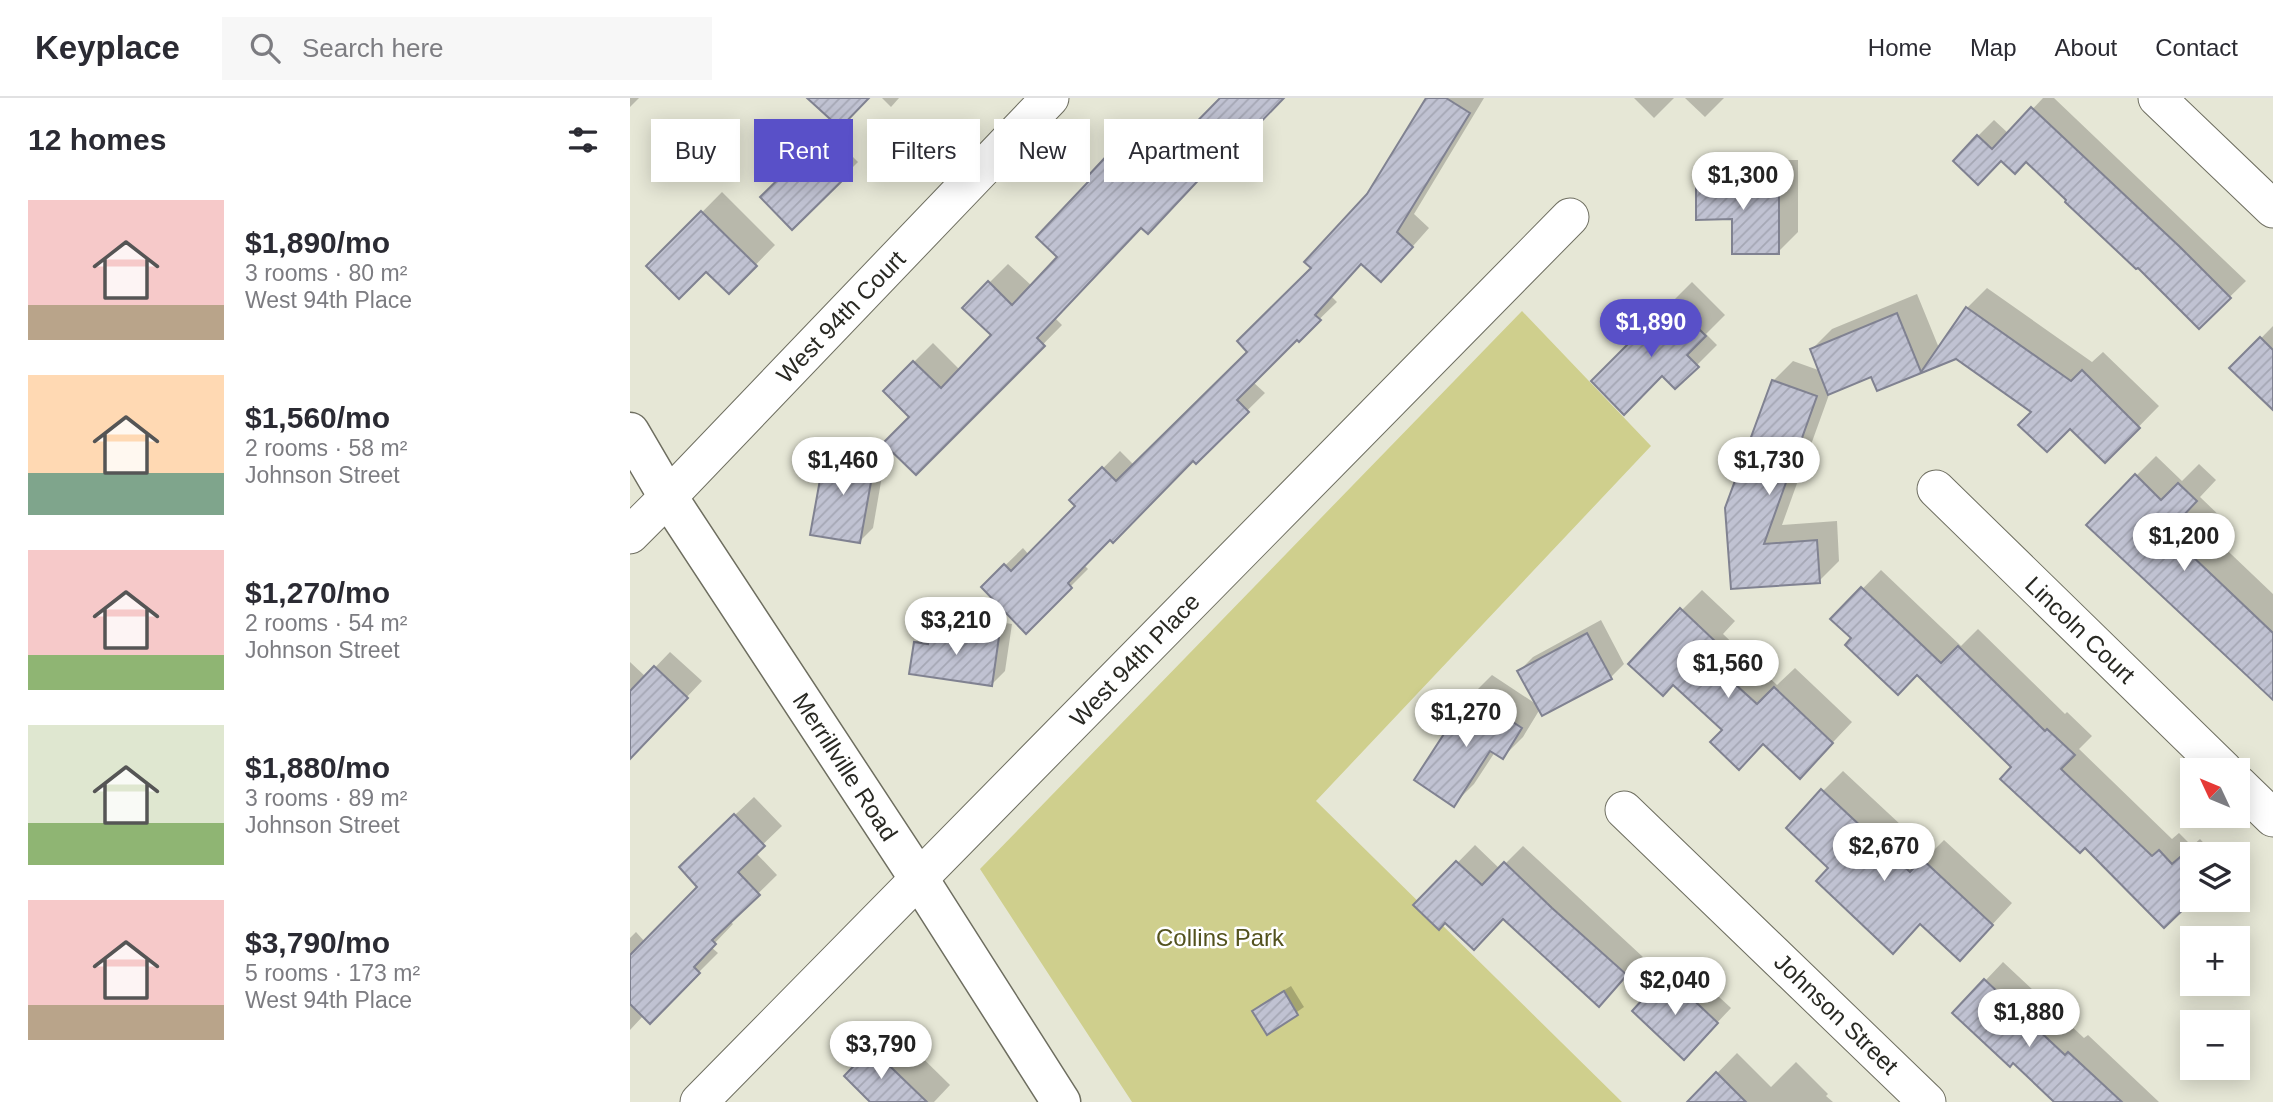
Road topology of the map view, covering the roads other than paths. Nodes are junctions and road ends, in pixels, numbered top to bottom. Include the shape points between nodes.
1 (1050, 98) edge
2 (2157, 98) edge
3 (2266, 189) edge
4 (1570, 217) dead end
5 (630, 432) edge
6 (1936, 489) dead end
7 (668, 497) junction
8 (630, 535) edge
9 (2212, 758) edge
10 (2250, 796) edge
11 (1624, 810) dead end
12 (2273, 818) edge
13 (919, 879) junction
14 (699, 1102) edge
15 (1061, 1102) edge
16 (1927, 1102) edge

1 - 7 street, West 94th Court
2 - 3 street
4 - 13 street, West 94th Place
5 - 7 street, Merrillville Road
6 - 9 street, Lincoln Court
7 - 8 street, West 94th Court
7 - 13 street, Merrillville Road
10 - 12 street
11 - 16 street, Johnson Street
13 - 14 street, West 94th Place
13 - 15 street, Merrillville Road

